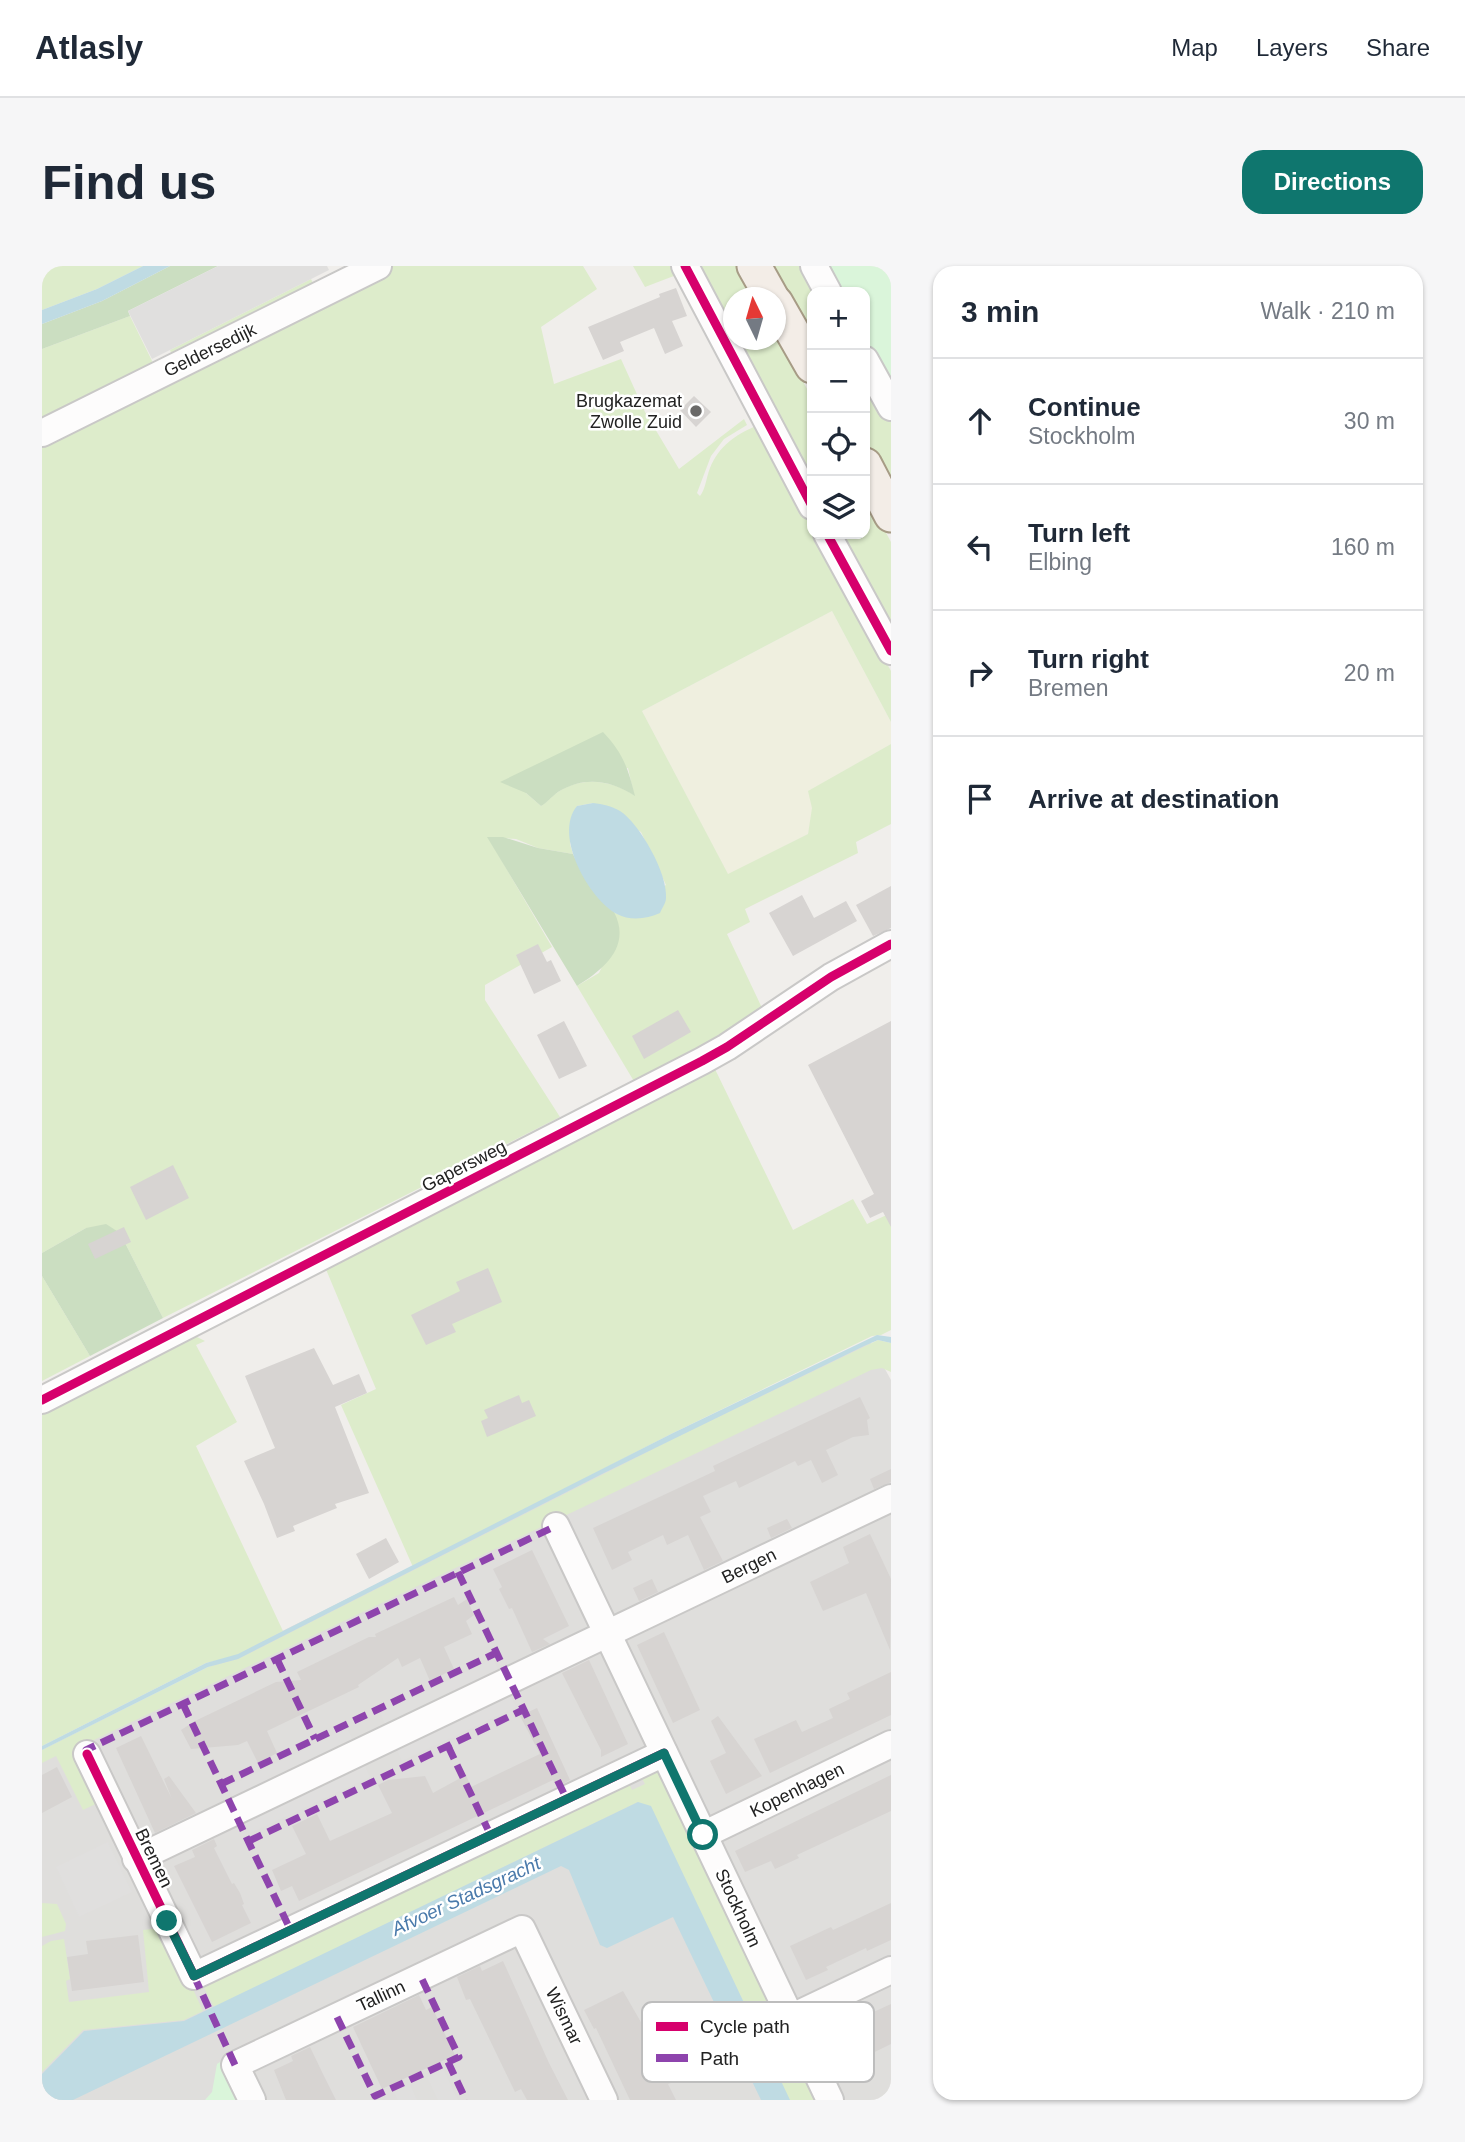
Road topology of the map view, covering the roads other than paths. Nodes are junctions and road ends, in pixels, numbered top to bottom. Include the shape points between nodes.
1 (378, 266) edge
2 (685, 266) edge
3 (754, 266) edge
4 (814, 266) edge
5 (766, 287) edge
6 (825, 287) edge
7 (786, 322) edge
8 (807, 357) edge
9 (870, 369) edge
10 (891, 407) edge
11 (42, 433) edge
12 (870, 475) edge
13 (807, 497) edge
14 (891, 515) edge
15 (830, 539) edge
16 (891, 651) edge
17 (891, 944) edge
18 (42, 1400) edge
19 (891, 1498) edge
20 (556, 1526) dead end
21 (607, 1635) junction
22 (891, 1744) edge
23 (664, 1753) junction
24 (88, 1754) dead end
25 (703, 1835) junction
26 (136, 1859) junction
27 (524, 1933) joint
28 (891, 1970) edge
29 (782, 2002) edge
30 (824, 2002) edge
31 (821, 2082) edge
32 (252, 2100) edge
33 (604, 2100) edge
34 (830, 2100) edge

1 - 11 street, Geldersedijk
2 - 13 street
3 - 5 main road
4 - 6 street
7 - 8 main road
9 - 10 street
12 - 14 main road
15 - 16 street
17 - 18 street, Gapersweg via 822,982 691,1067
19 - 21 street, Bergen
20 - 21 street, Stockholm
21 - 23 street, Stockholm
21 - 26 street, Bergen
22 - 25 street, Kopenhagen
23 - 25 street, Stockholm
23 - 26 street, Bremen via 194,1976 176,1916
24 - 26 street, Bremen
25 - 29 street, Stockholm
27 - 32 street, Tallinn via 522,1929 235,2065
27 - 33 street, Wismar
28 - 30 street
31 - 34 street, Stockholm

